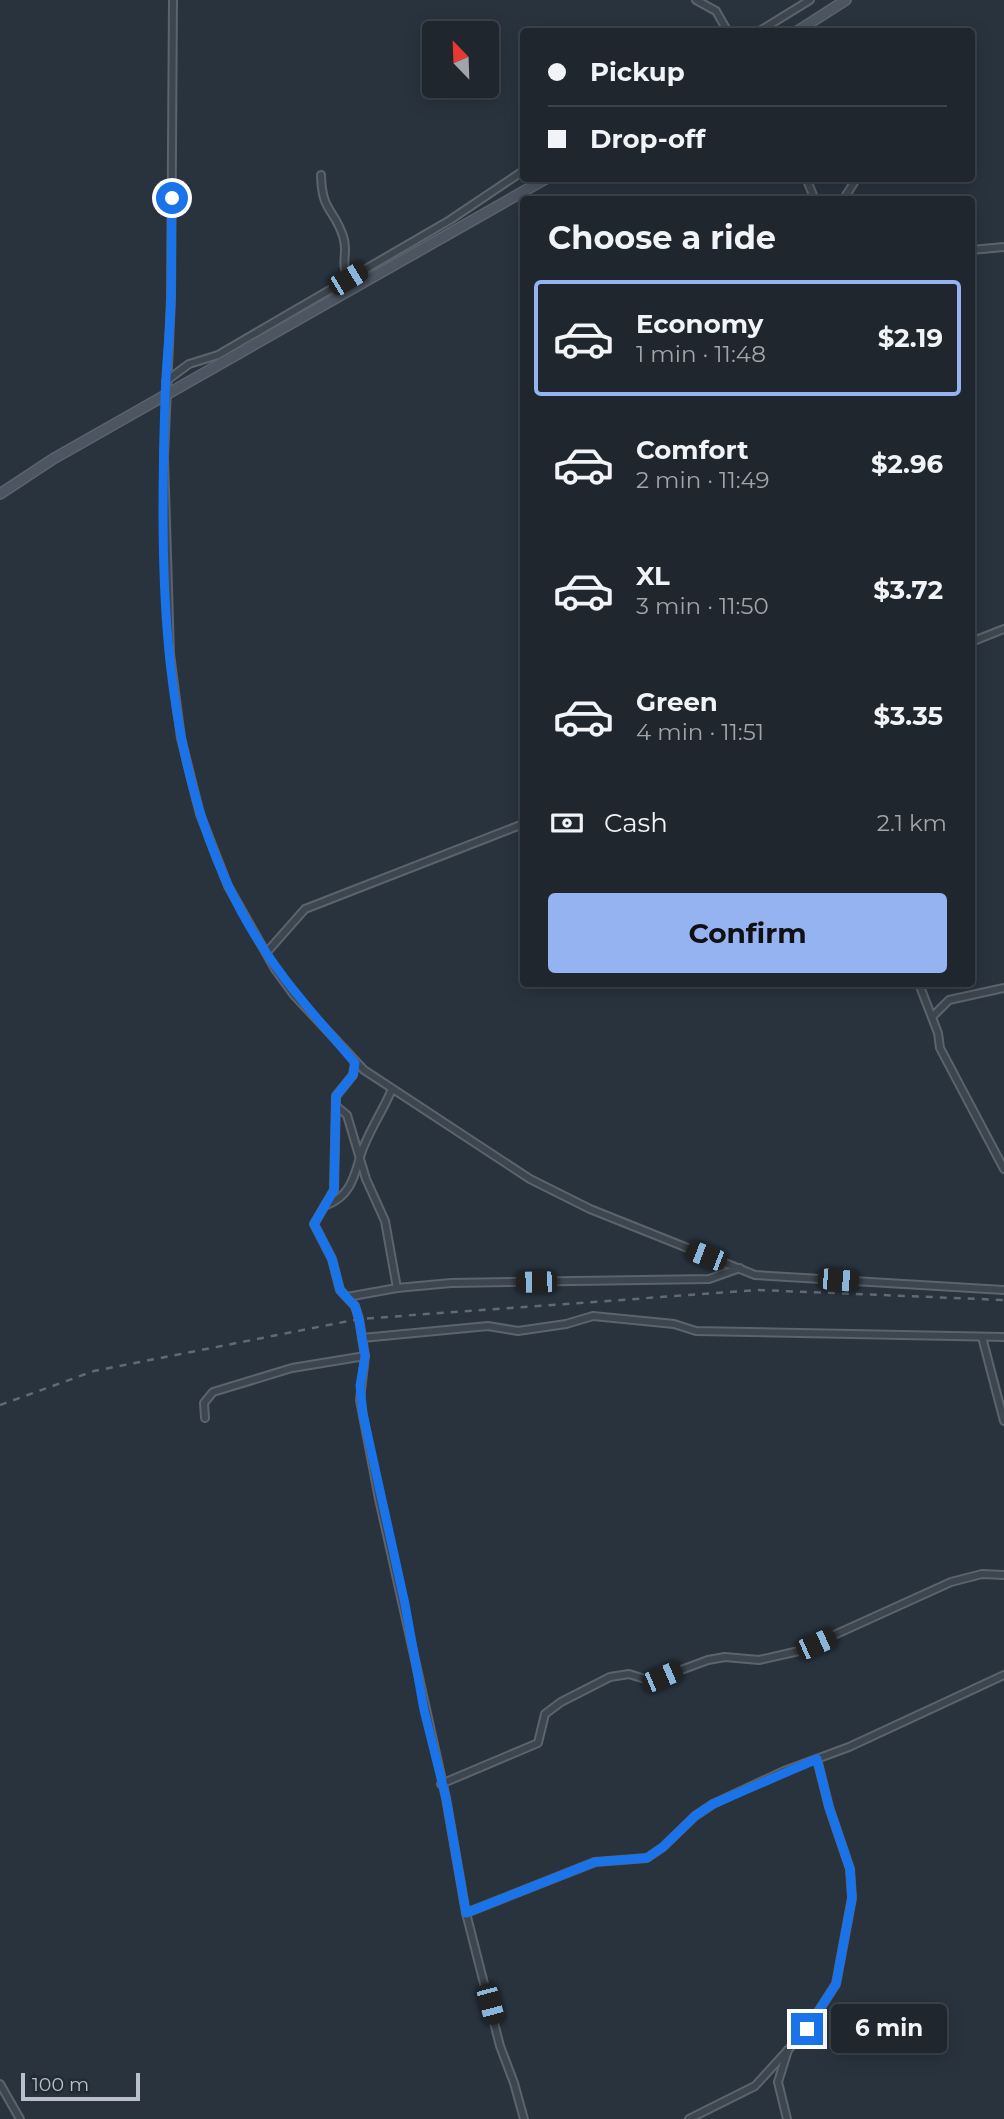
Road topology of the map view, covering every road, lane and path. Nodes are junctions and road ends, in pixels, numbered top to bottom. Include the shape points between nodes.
1 (173, 0) edge
2 (696, 0) edge
3 (810, 0) edge
4 (846, 0) edge
5 (726, 28) edge
6 (764, 28) edge
7 (802, 28) edge
8 (520, 172) edge
9 (321, 175) dead end
10 (540, 182) edge
11 (1004, 247) edge
12 (975, 250) edge
13 (348, 279) junction
14 (354, 288) junction
15 (166, 381) junction
16 (165, 397) junction
17 (0, 494) edge
18 (1004, 629) edge
19 (975, 640) edge
20 (520, 825) edge
21 (267, 952) junction
22 (920, 987) edge
23 (1004, 988) edge
24 (932, 1017) junction
25 (355, 1063) junction
26 (392, 1089) junction
27 (336, 1106) junction
28 (361, 1161) junction
29 (1004, 1169) edge
30 (327, 1205) junction
31 (740, 1268) junction
32 (397, 1287) junction
33 (1004, 1290) edge
34 (347, 1297) junction
35 (982, 1337) junction
36 (1004, 1337) edge
37 (362, 1338) junction
38 (365, 1356) junction
39 (205, 1418) dead end
40 (1004, 1421) edge
41 (1004, 1575) edge
42 (1004, 1675) edge
43 (817, 1759) junction
44 (441, 1784) junction
45 (466, 1913) junction
46 (788, 2049) junction
47 (0, 2084) edge
48 (20, 2119) edge
49 (523, 2119) edge
50 (689, 2119) edge
51 (787, 2119) edge

1 - 15 street
2 - 5 street via 716,10
3 - 6 street
4 - 7 street
8 - 13 street via 450,220
9 - 13 street via 323,203 344,240 343,269
10 - 14 street
11 - 12 street
13 - 14 street
13 - 15 street
14 - 16 street
15 - 16 street
16 - 17 street
16 - 21 street via 163,514 168,621 181,738 218,864
18 - 19 street
20 - 21 street via 305,909
21 - 25 street via 294,995
22 - 24 street
23 - 24 street via 949,1000
24 - 29 street via 940,1048
25 - 26 street
25 - 27 street via 353,1075 336,1096
26 - 28 street
26 - 31 street via 530,1179 590,1209
27 - 28 street via 347,1115
27 - 30 street via 335,1182
28 - 30 street via 347,1191
28 - 32 street via 390,1236
30 - 34 street via 314,1224
31 - 32 street via 709,1279
31 - 33 street via 788,1279
32 - 34 street
34 - 37 street via 355,1306
35 - 36 street
35 - 37 street via 696,1331 674,1324 593,1316 518,1331 488,1326
35 - 40 street
37 - 38 street
38 - 39 street via 292,1368 213,1392 204,1403
38 - 44 street via 360,1386 363,1414
41 - 44 street via 982,1574 951,1582 777,1657 708,1660 651,1681 629,1674 610,1677 545,1714 538,1743
42 - 43 street
43 - 45 street via 713,1804 647,1858 595,1862
43 - 46 street via 850,1869 852,1898 836,1984
44 - 45 street
45 - 49 street
46 - 50 street via 755,2085
46 - 51 street via 778,2082
47 - 48 street

